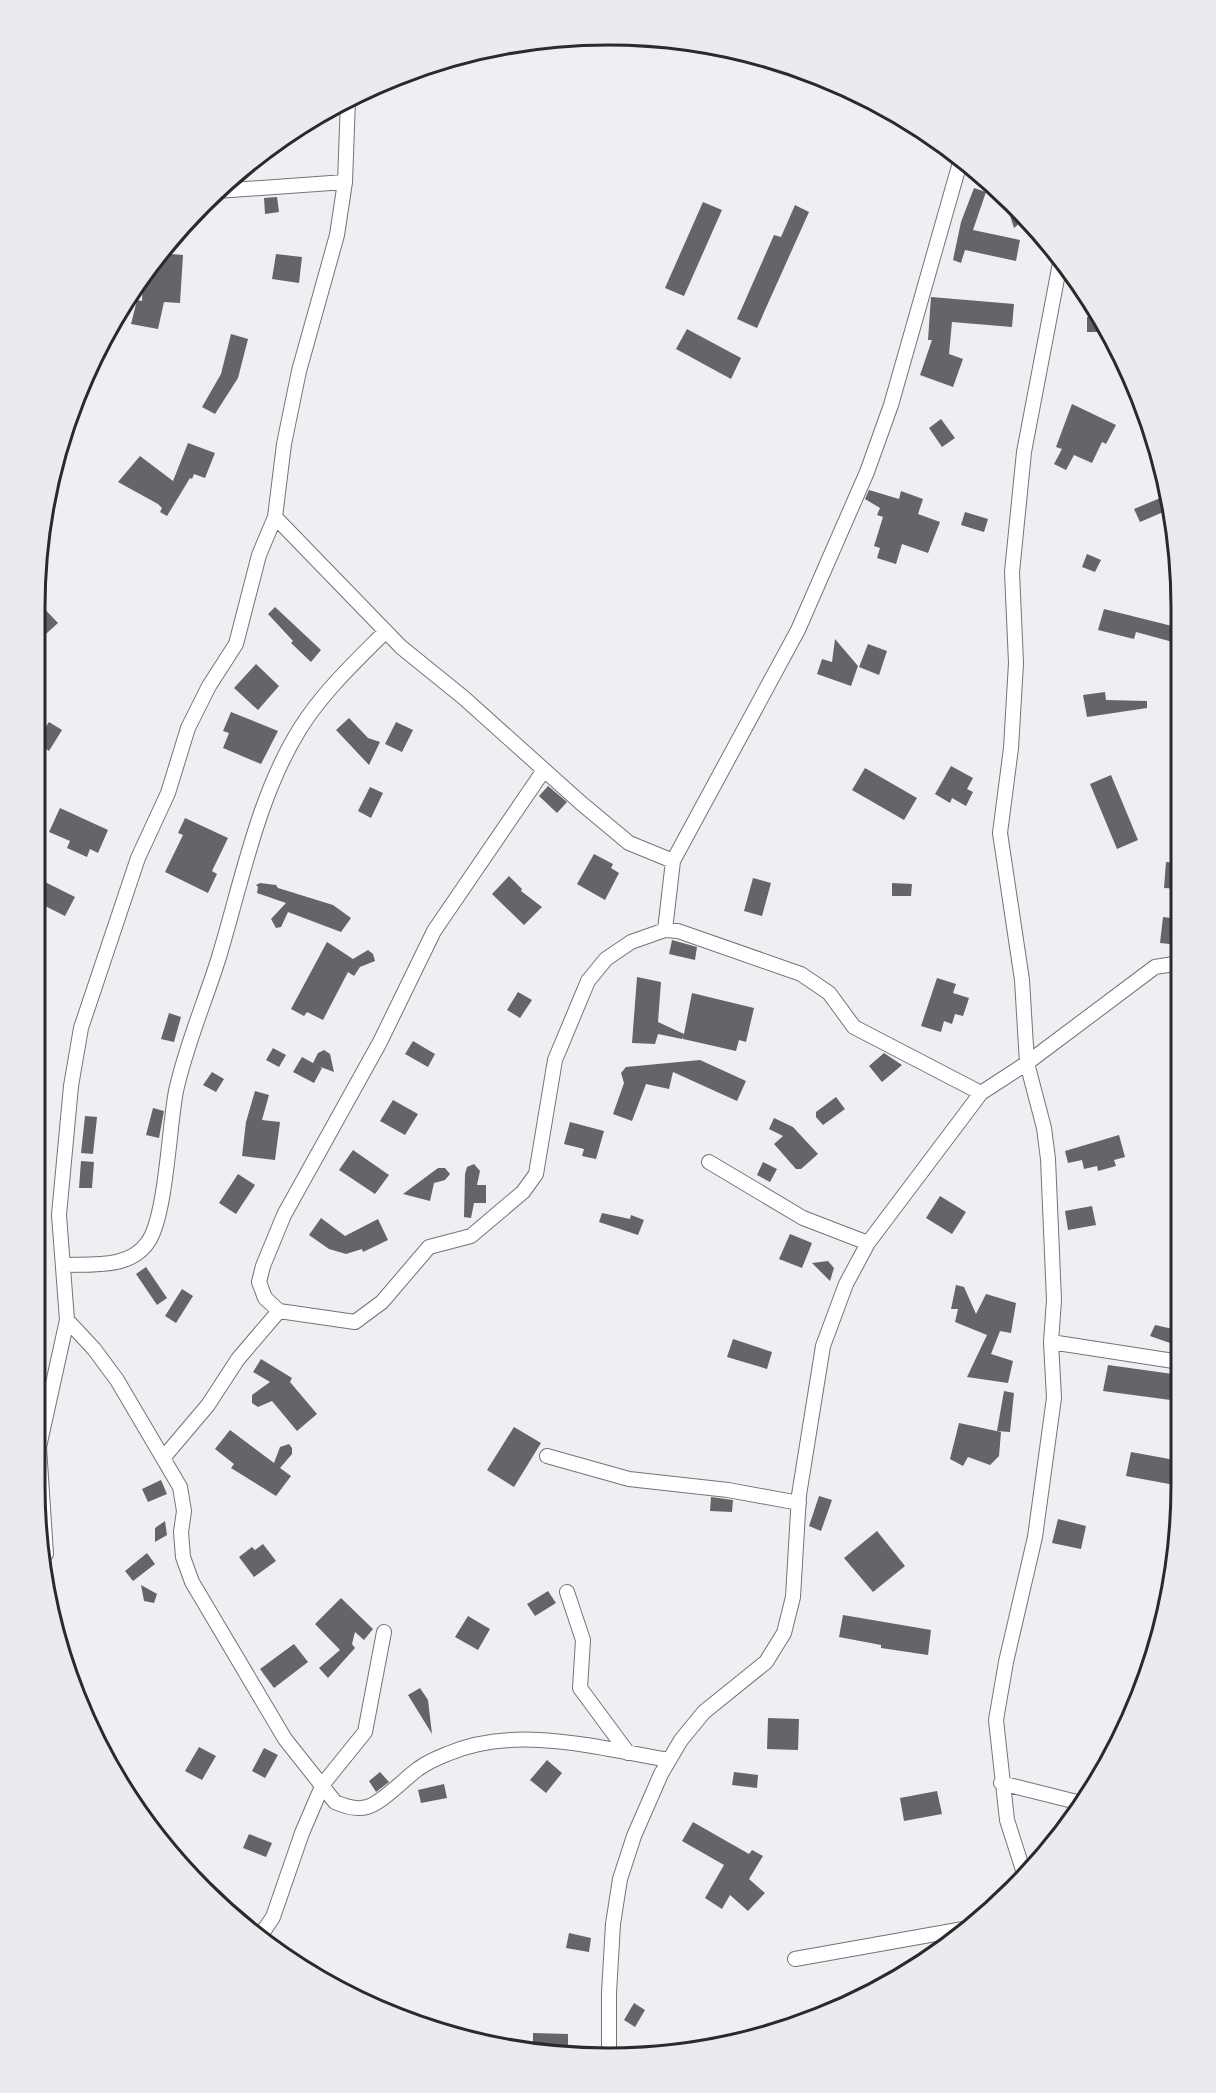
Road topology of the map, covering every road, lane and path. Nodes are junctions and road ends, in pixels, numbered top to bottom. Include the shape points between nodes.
1 (348, 109) edge
2 (959, 167) edge
3 (345, 182) junction
4 (232, 190) edge
5 (1059, 270) edge
6 (275, 517) junction
7 (385, 632) junction
8 (544, 770) junction
9 (673, 861) junction
10 (665, 930) junction
11 (1171, 964) edge
12 (1027, 1063) junction
13 (981, 1093) junction
14 (709, 1162) dead end
15 (868, 1243) junction
16 (64, 1265) junction
17 (279, 1311) junction
18 (66, 1320) junction
19 (1052, 1342) junction
20 (1171, 1361) edge
21 (45, 1419) edge
22 (547, 1456) dead end
23 (164, 1457) junction
24 (799, 1503) junction
25 (567, 1592) dead end
26 (384, 1632) dead end
27 (628, 1753) junction
28 (669, 1760) junction
29 (1001, 1783) junction
30 (323, 1784) junction
31 (1074, 1801) edge
32 (1022, 1866) edge
33 (263, 1930) edge
34 (952, 1931) edge
35 (795, 1959) dead end
36 (609, 2048) edge

1 - 3 street
2 - 9 street via 891,405 867,472 798,630
3 - 4 street
3 - 6 street via 337,236 292,402
5 - 12 street via 1020,487 1012,572 1016,663 1000,833 1022,980
6 - 7 street
6 - 16 street via 259,555 236,644 188,728 168,793 138,858 81,1028 71,1086 59,1215
7 - 8 street
7 - 16 street via 311,713 271,791 243,865 219,956 182,1064 154,1232 142,1249 122,1261
8 - 9 street via 629,843
8 - 17 street via 434,931 380,1042 284,1215 260,1282 265,1298
9 - 10 street
10 - 13 street via 678,931 801,974 829,993 854,1027
10 - 17 street via 631,942 606,959 588,981 555,1060 536,1174 523,1192 471,1236 429,1247 382,1302 361,1320
11 - 12 street via 1155,967
12 - 13 street
12 - 19 street via 1048,1159
13 - 15 street
14 - 15 street via 803,1218
15 - 24 street via 846,1284 823,1346
16 - 18 street
17 - 23 street
18 - 21 street
18 - 23 street via 117,1380
19 - 20 street
19 - 29 street via 1054,1398 1035,1537 996,1719
22 - 24 street via 629,1479
23 - 30 street via 180,1487 183,1557 192,1582 285,1739
24 - 28 street via 793,1597 784,1633 766,1662 704,1712
25 - 27 street via 583,1640 580,1688
26 - 30 street via 365,1732
27 - 28 street
27 - 30 street via 529,1740 465,1747 420,1767 366,1808 335,1802
28 - 36 street via 634,1836 620,1879 612,1935
29 - 31 street
29 - 32 street via 1007,1820
30 - 33 street via 273,1917
34 - 35 street

